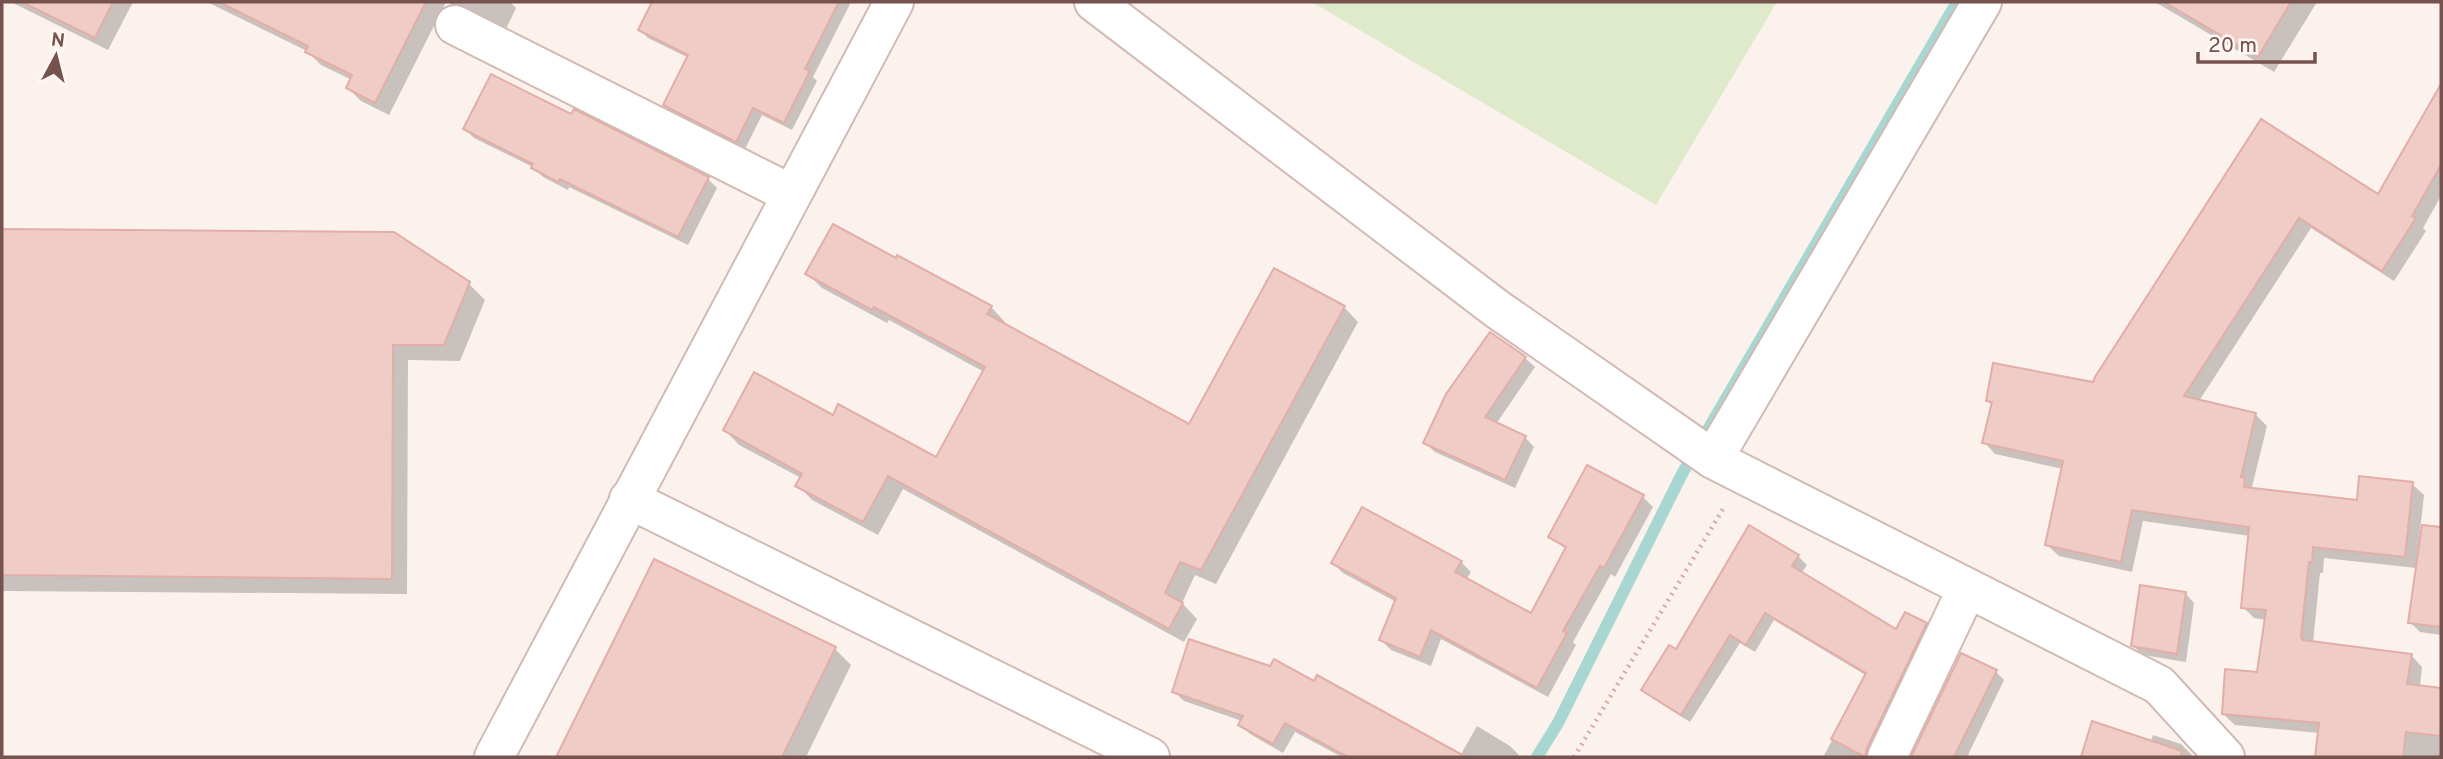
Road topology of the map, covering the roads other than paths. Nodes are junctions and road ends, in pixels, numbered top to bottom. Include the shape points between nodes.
1 (894, 2) edge
2 (1094, 2) edge
3 (1982, 2) edge
4 (456, 25) dead end
5 (791, 194) junction
6 (1728, 467) junction
7 (629, 499) junction
8 (1967, 589) junction
9 (494, 757) edge
10 (1150, 757) edge
11 (1887, 757) edge
12 (2225, 757) edge

1 - 5 street
2 - 6 street via 1497,309
3 - 6 street
4 - 5 street
5 - 7 street
6 - 8 street
7 - 9 street
7 - 10 street
8 - 11 street
8 - 12 street via 2159,685

